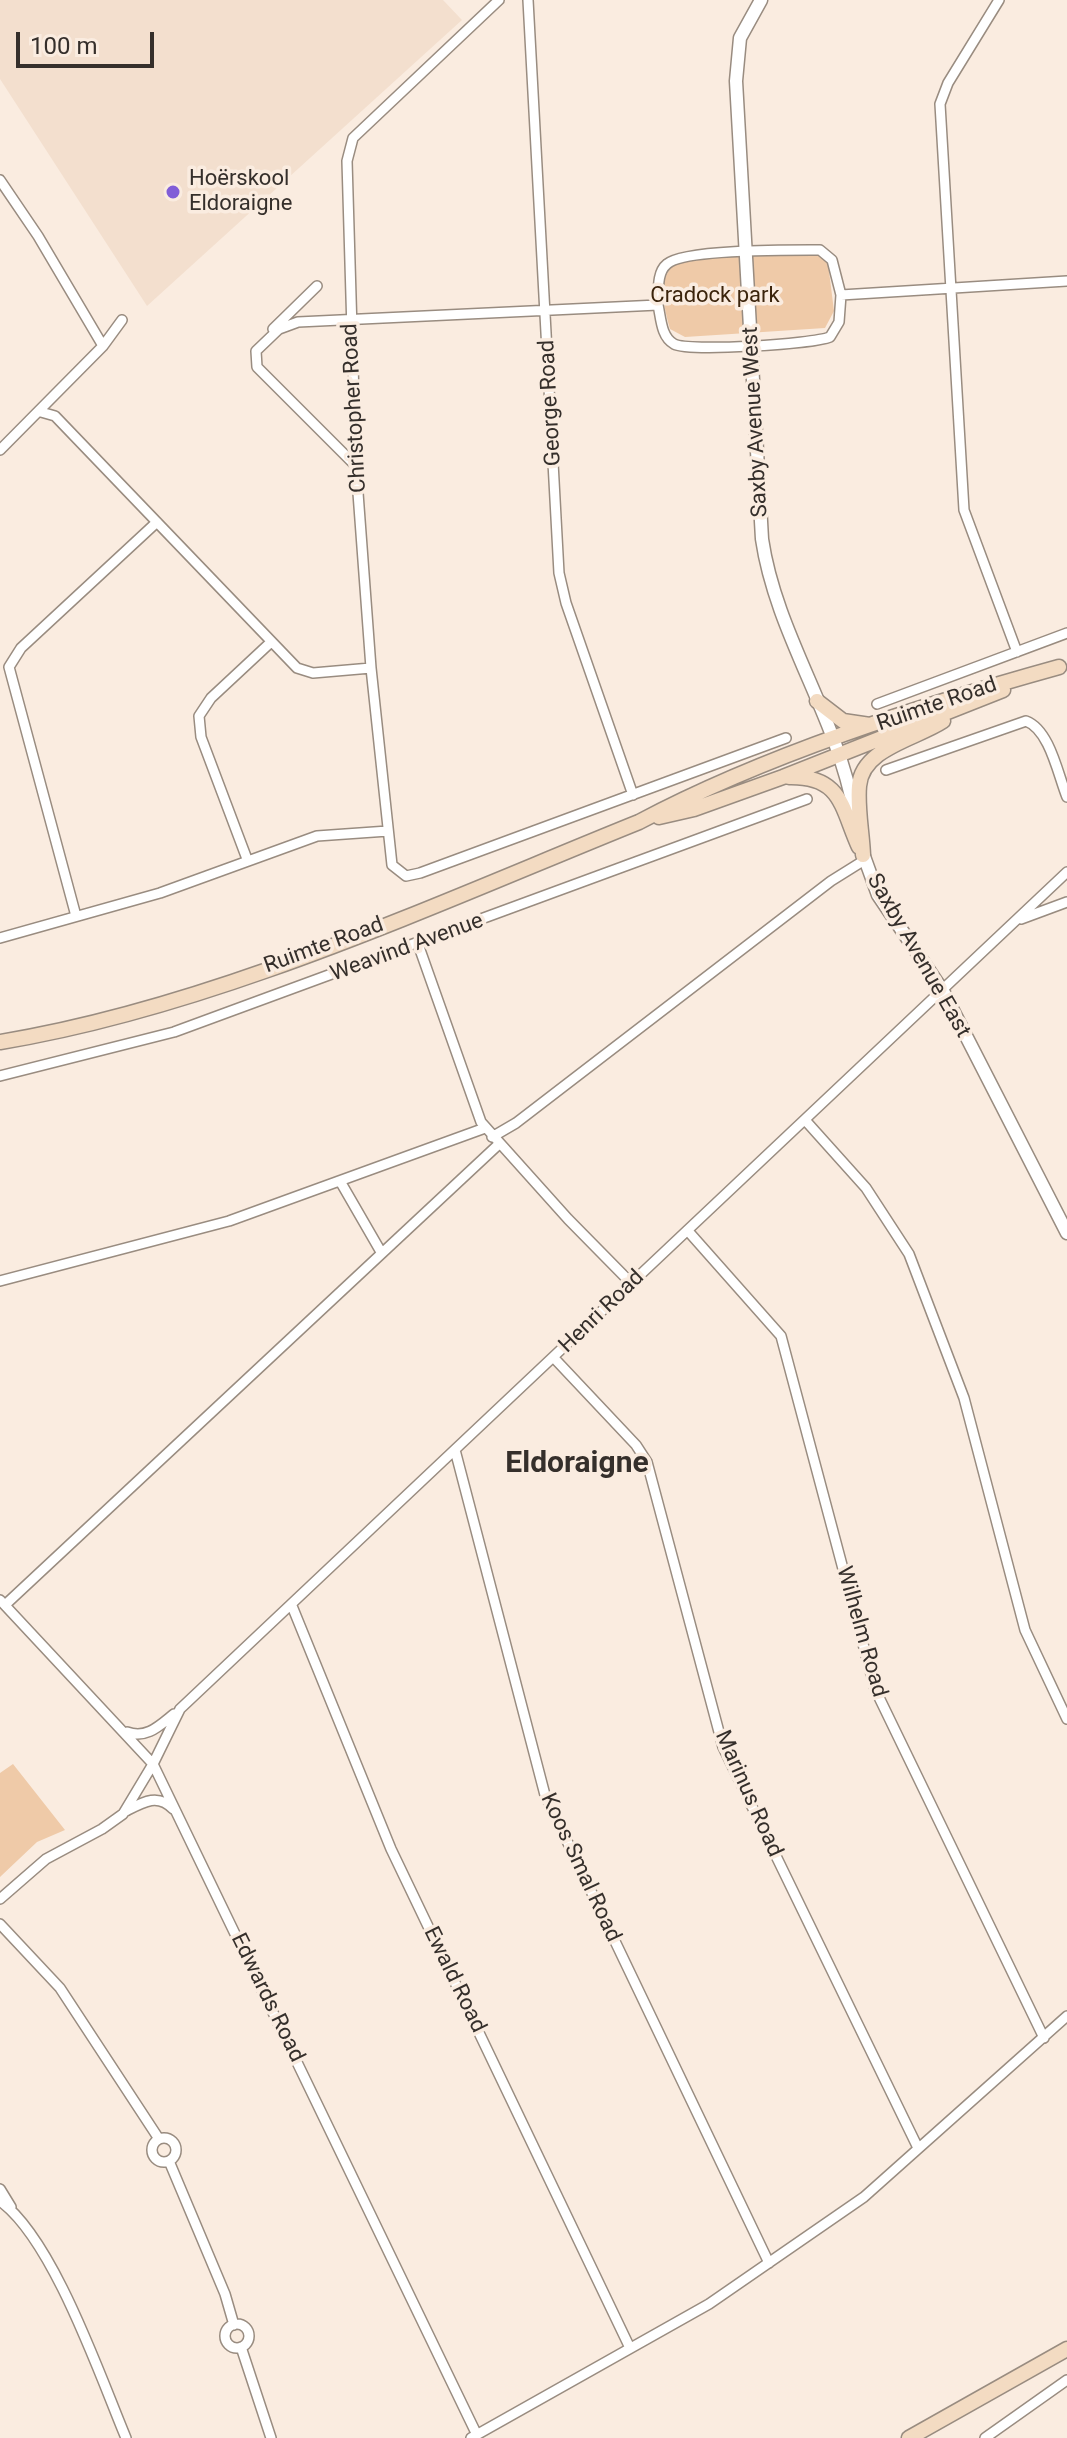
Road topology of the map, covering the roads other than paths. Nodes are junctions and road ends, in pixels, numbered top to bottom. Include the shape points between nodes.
1 (499, 0) edge
2 (528, 0) edge
3 (761, 0) edge
4 (999, 0) edge
5 (0, 180) edge
6 (747, 252) junction
7 (1067, 281) edge
8 (317, 286) dead end
9 (953, 288) junction
10 (841, 295) junction
11 (658, 305) junction
12 (546, 308) junction
13 (122, 320) dead end
14 (350, 320) junction
15 (263, 341) junction
16 (103, 346) junction
17 (752, 346) junction
18 (41, 412) junction
19 (0, 450) edge
20 (356, 466) junction
21 (157, 522) junction
22 (1067, 633) edge
23 (270, 643) junction
24 (1017, 652) junction
25 (1063, 665) edge
26 (371, 668) junction
27 (817, 701) junction
28 (877, 704) dead end
29 (951, 712) junction
30 (885, 722) junction
31 (786, 738) dead end
32 (837, 747) junction
33 (886, 770) dead end
34 (783, 777) junction
35 (633, 795) junction
36 (1067, 797) edge
37 (807, 799) dead end
38 (639, 822) junction
39 (388, 831) junction
40 (863, 858) junction
41 (247, 859) junction
42 (1067, 872) edge
43 (1067, 902) edge
44 (76, 916) junction
45 (1018, 920) junction
46 (0, 938) edge
47 (418, 944) junction
48 (943, 991) junction
49 (0, 1042) edge
50 (0, 1076) edge
51 (805, 1120) junction
52 (492, 1136) junction
53 (340, 1181) junction
54 (688, 1231) junction
55 (1067, 1233) edge
56 (381, 1252) junction
57 (1, 1279) edge
58 (631, 1283) junction
59 (554, 1358) junction
60 (455, 1450) junction
61 (3, 1602) edge
62 (292, 1606) junction
63 (180, 1709) junction
64 (1067, 1719) edge
65 (124, 1731) junction
66 (153, 1764) junction
67 (123, 1814) junction
68 (179, 1814) junction
69 (0, 1899) edge
70 (0, 1924) edge
71 (1067, 2016) edge
72 (1044, 2038) junction
73 (159, 2139) junction
74 (918, 2148) junction
75 (169, 2161) junction
76 (0, 2189) edge
77 (0, 2201) edge
78 (14, 2211) junction
79 (769, 2263) junction
80 (234, 2325) junction
81 (241, 2347) junction
82 (630, 2348) junction
83 (1067, 2349) edge
84 (1067, 2380) edge
85 (474, 2436) edge
86 (126, 2438) edge
87 (271, 2438) edge
88 (909, 2438) edge
89 (985, 2438) edge

1 - 14 street, Christopher Road via 353,138 347,161
2 - 12 street, George Road
3 - 6 street, Saxby Avenue West via 738,50 736,81
4 - 9 street via 940,104
5 - 16 street
6 - 10 street via 820,250 832,260
6 - 11 street via 679,257 668,263 660,273
6 - 17 street, Saxby Avenue West
7 - 9 street
8 - 15 street
9 - 10 street
9 - 24 street via 964,510
10 - 17 street via 839,322 830,337
11 - 12 street
11 - 17 street via 666,337 676,345
12 - 14 street
12 - 35 street, George Road via 561,587
13 - 16 street
14 - 15 street via 298,322
14 - 20 street, Christopher Road
15 - 20 street via 255,357 261,371
16 - 18 street
17 - 27 street, Saxby Avenue West via 764,551
18 - 19 street
18 - 21 street via 55,416
20 - 26 street, Christopher Road
21 - 23 street
21 - 44 street via 21,648 9,667
22 - 24 street
23 - 26 street via 304,672
23 - 41 street via 199,716 201,737
24 - 28 street
25 - 29 main road, Ruimte Road
25 - 30 main road, Ruimte Road via 946,698
26 - 39 street, Christopher Road
27 - 30 main road via 853,724
27 - 32 street, Saxby Avenue West
29 - 32 main road, Ruimte Road
29 - 40 main road via 866,765 859,785
30 - 32 main road, Ruimte Road
31 - 35 street
32 - 34 main road, Ruimte Road
32 - 38 main road, Ruimte Road via 688,796
32 - 40 street, Saxby Avenue East
33 - 36 street via 1024,722 1035,725 1043,736
34 - 38 main road, Ruimte Road
34 - 40 main road via 814,779 832,788
35 - 39 street, Christopher Road via 420,873 402,874 391,861
37 - 47 street, Weavind Avenue
38 - 49 main road, Ruimte Road via 248,975 114,1017
39 - 41 street via 317,836
40 - 48 street, Saxby Avenue East via 889,914
40 - 52 street
41 - 44 street via 160,893
42 - 45 street, Henri Road
43 - 45 street
44 - 46 street
45 - 48 street, Henri Road
47 - 50 street, Weavind Avenue via 174,1032
47 - 52 street via 475,1110
48 - 51 street, Henri Road
48 - 55 street, Saxby Avenue East
51 - 54 street, Henri Road
51 - 64 street via 866,1188 909,1254 964,1398 1025,1630
52 - 53 street
52 - 56 street
52 - 58 street
53 - 56 street
53 - 57 street via 229,1221
54 - 58 street, Henri Road
54 - 72 street, Wilhelm Road via 781,1336 875,1689
56 - 61 street
58 - 59 street, Henri Road
59 - 60 street, Henri Road
59 - 74 street, Marinus Road via 647,1462 723,1747
60 - 62 street, Henri Road
60 - 79 street, Koos Smal Road via 545,1795
61 - 65 street, Edwards Road
62 - 63 street, Henri Road
62 - 82 street, Ewald Road via 391,1849
63 - 65 street via 149,1733
63 - 66 street, Henri Road
65 - 66 street, Edwards Road
66 - 67 street, Henri Road
66 - 68 street, Edwards Road
67 - 68 street via 154,1799
67 - 69 street via 46,1859
68 - 85 street, Edwards Road
70 - 73 street via 69,1999
71 - 72 street
72 - 74 street
73 - 75 street via 174,2144
73 - 75 street via 152,2153 161,2162
74 - 79 street via 864,2197
75 - 80 street
76 - 78 street
77 - 78 street
78 - 86 street via 66,2294
79 - 82 street
80 - 81 street via 242,2325 249,2334
80 - 81 street via 227,2330 226,2341
81 - 87 street
82 - 85 street
83 - 88 main road
84 - 89 street

